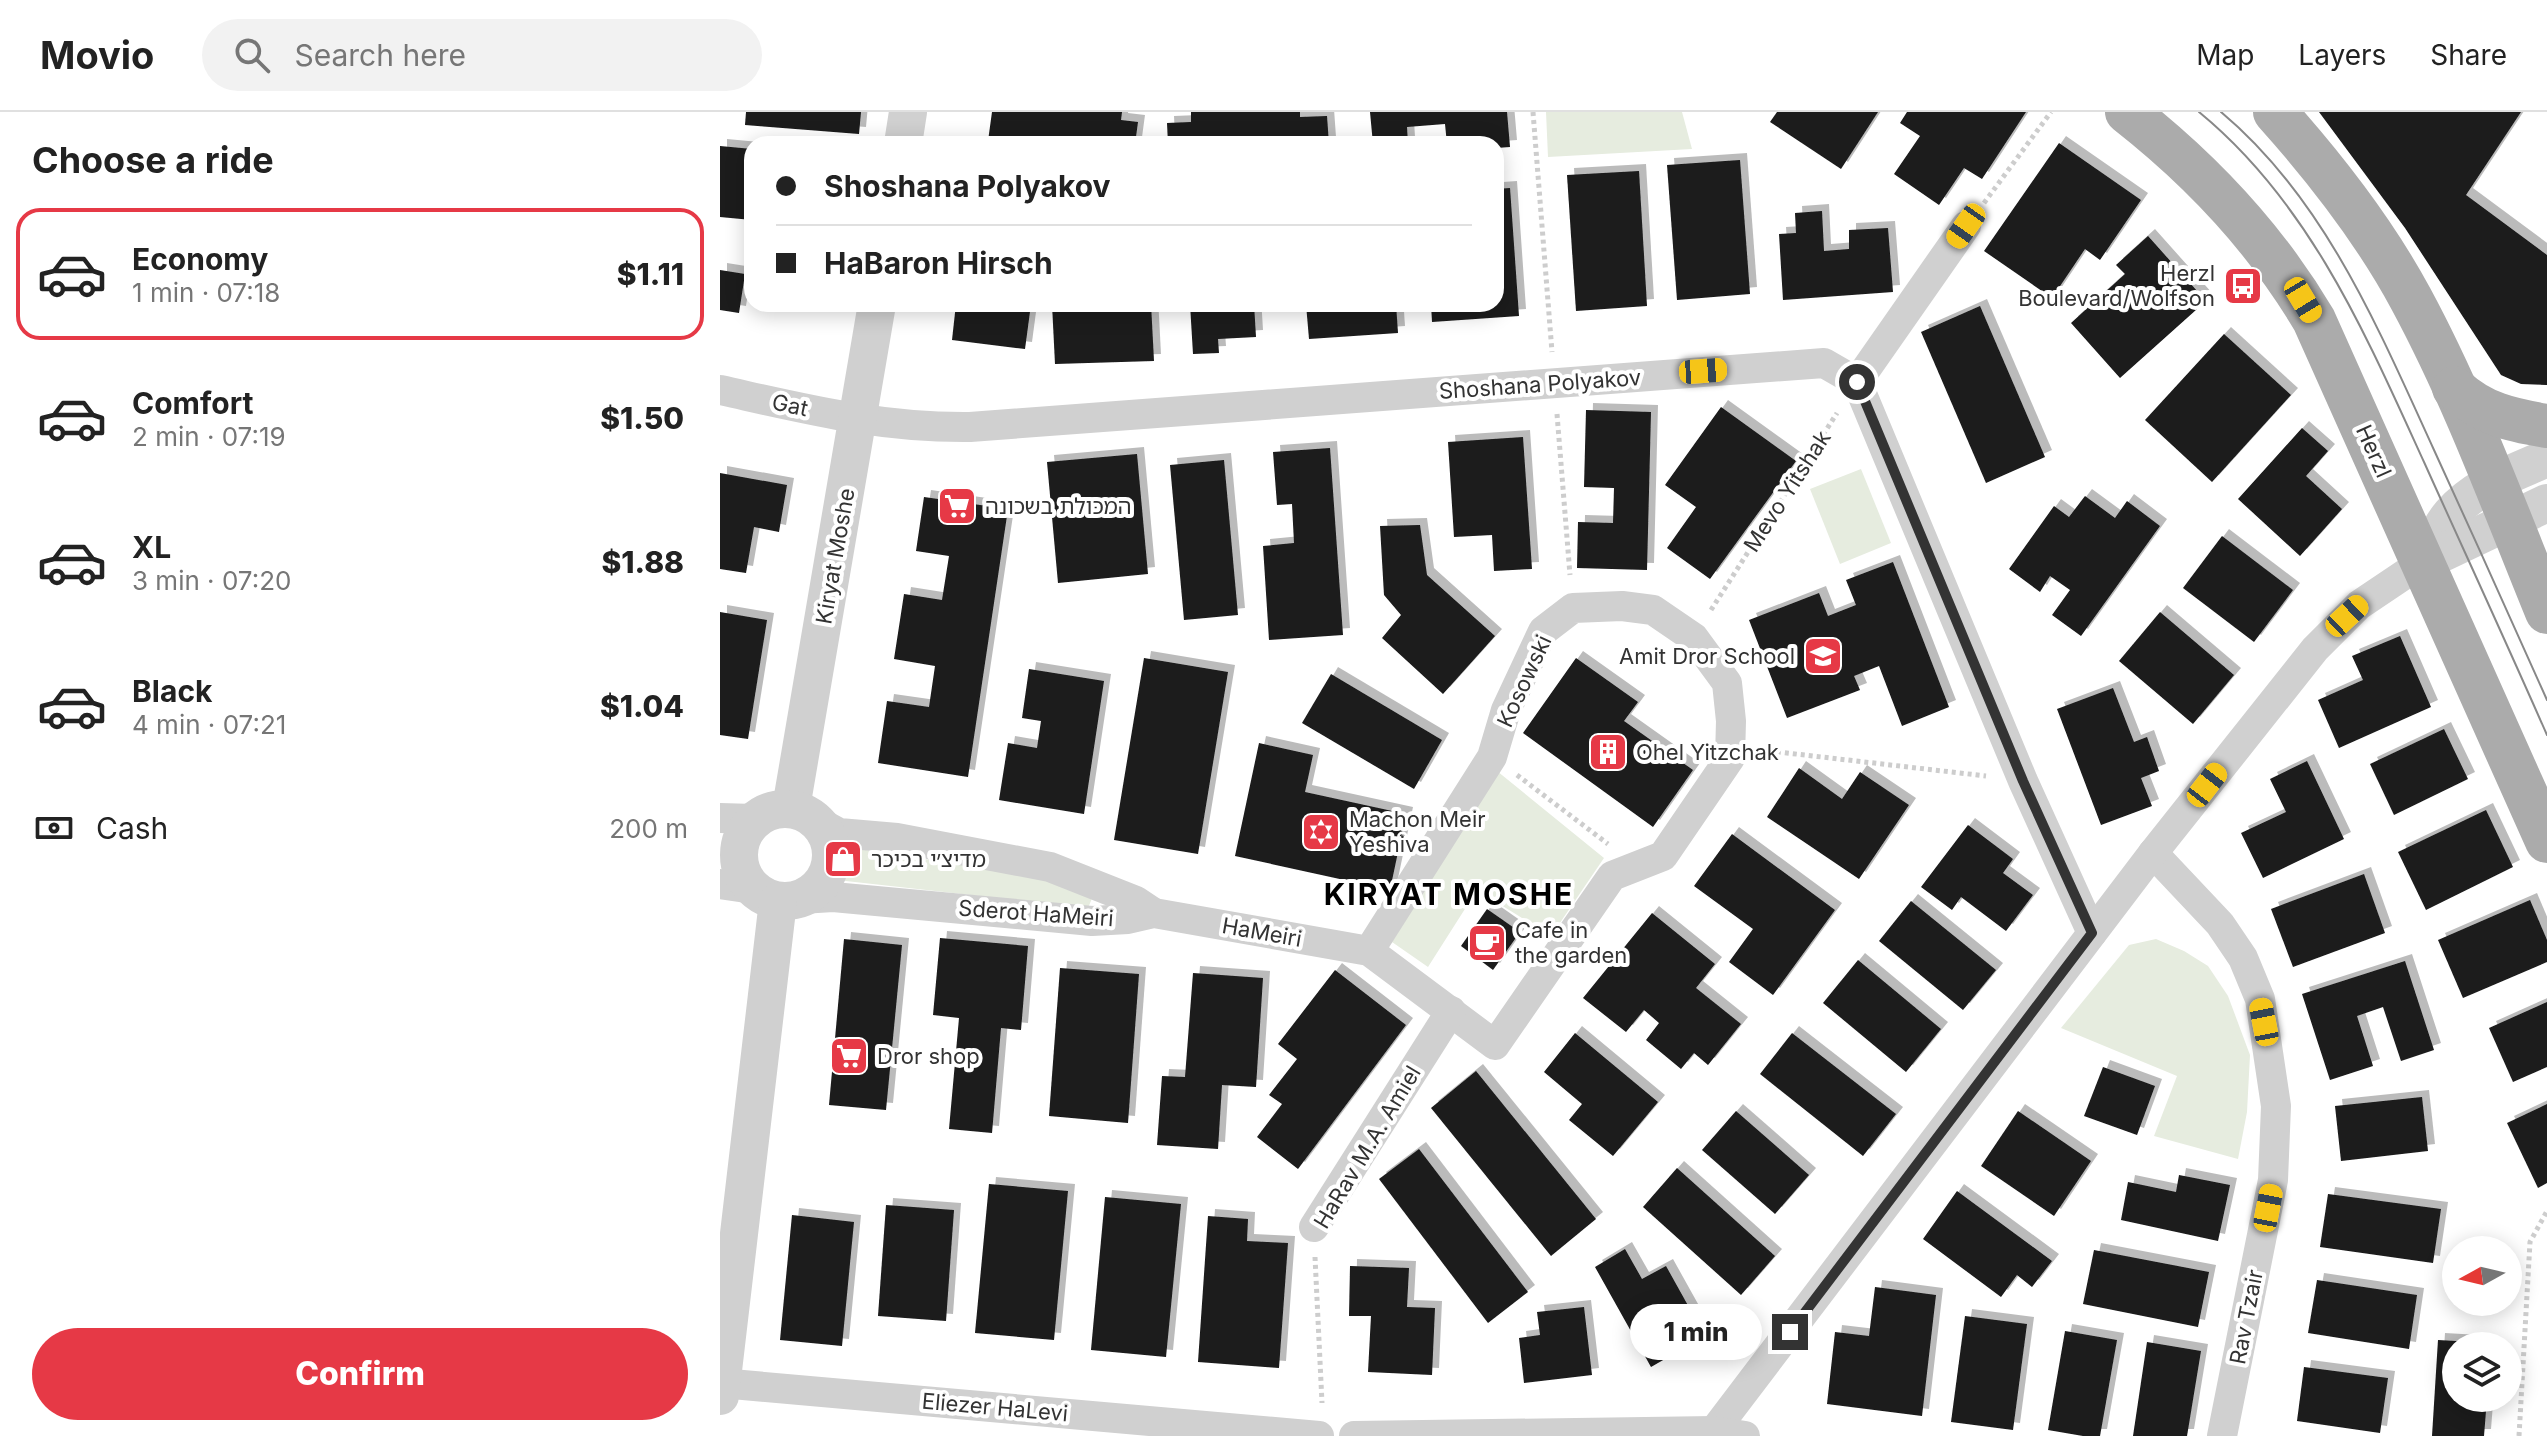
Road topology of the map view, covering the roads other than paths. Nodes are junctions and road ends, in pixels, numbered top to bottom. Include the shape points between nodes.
1 (908, 112) edge
2 (2127, 112) edge
3 (2275, 112) edge
4 (904, 136) edge
5 (1966, 226) road end
6 (876, 312) edge
7 (1857, 382) junction
8 (2454, 388) junction
9 (720, 390) edge
10 (859, 420) junction
11 (2547, 426) edge
12 (2547, 458) edge
13 (2516, 502) edge
14 (2423, 562) junction
15 (2547, 612) edge
16 (803, 814) junction
17 (737, 819) edge
18 (2547, 841) edge
19 (2153, 853) junction
20 (763, 893) edge
21 (1154, 913) junction
22 (2092, 933) junction
23 (1369, 951) junction
24 (1451, 1011) junction
25 (1314, 1227) road end
26 (721, 1387) edge
27 (1320, 1421) edge
28 (1714, 1431) junction
29 (1354, 1436) edge
30 (1745, 1436) edge
31 (2222, 1436) edge

1 - 4 street
2 - 14 main road, Herzl via 2217,193 2291,280 2335,364
3 - 8 main road via 2379,247
5 - 7 street
6 - 10 street, Kiryat Moshe
7 - 10 street, Shoshana Polyakov via 1824,363 1027,423 918,427
7 - 22 street
8 - 11 main road via 2485,411
8 - 13 main road
9 - 10 street, Gat
10 - 16 street, Kiryat Moshe
12 - 13 street
13 - 14 street
13 - 15 main road
14 - 18 main road, Herzl
14 - 19 street via 2387,583 2335,627
16 - 17 street via 768,811
16 - 20 street via 826,832 831,863 825,878 815,891
16 - 21 street, Sderot HaMeiri via 839,833 897,838 1050,867
17 - 20 street via 744,832 738,854 743,877
19 - 22 street
19 - 31 street, Rav Tzair via 2220,924 2243,958 2260,999 2276,1106 2273,1180
20 - 21 street, Sderot HaMeiri via 1092,921
20 - 26 street
21 - 23 street, HaMeiri
22 - 28 street
23 - 24 street, Kosowski
23 - 24 street, Kosowski via 1492,757 1506,710 1543,631 1573,608 1622,606 1653,610 1694,638 1727,683 1730,758 1663,856 1612,876 1495,1045
24 - 25 street, HaRav M.A. Amiel
26 - 27 street, Eliezer HaLevi
28 - 29 street
28 - 30 street

